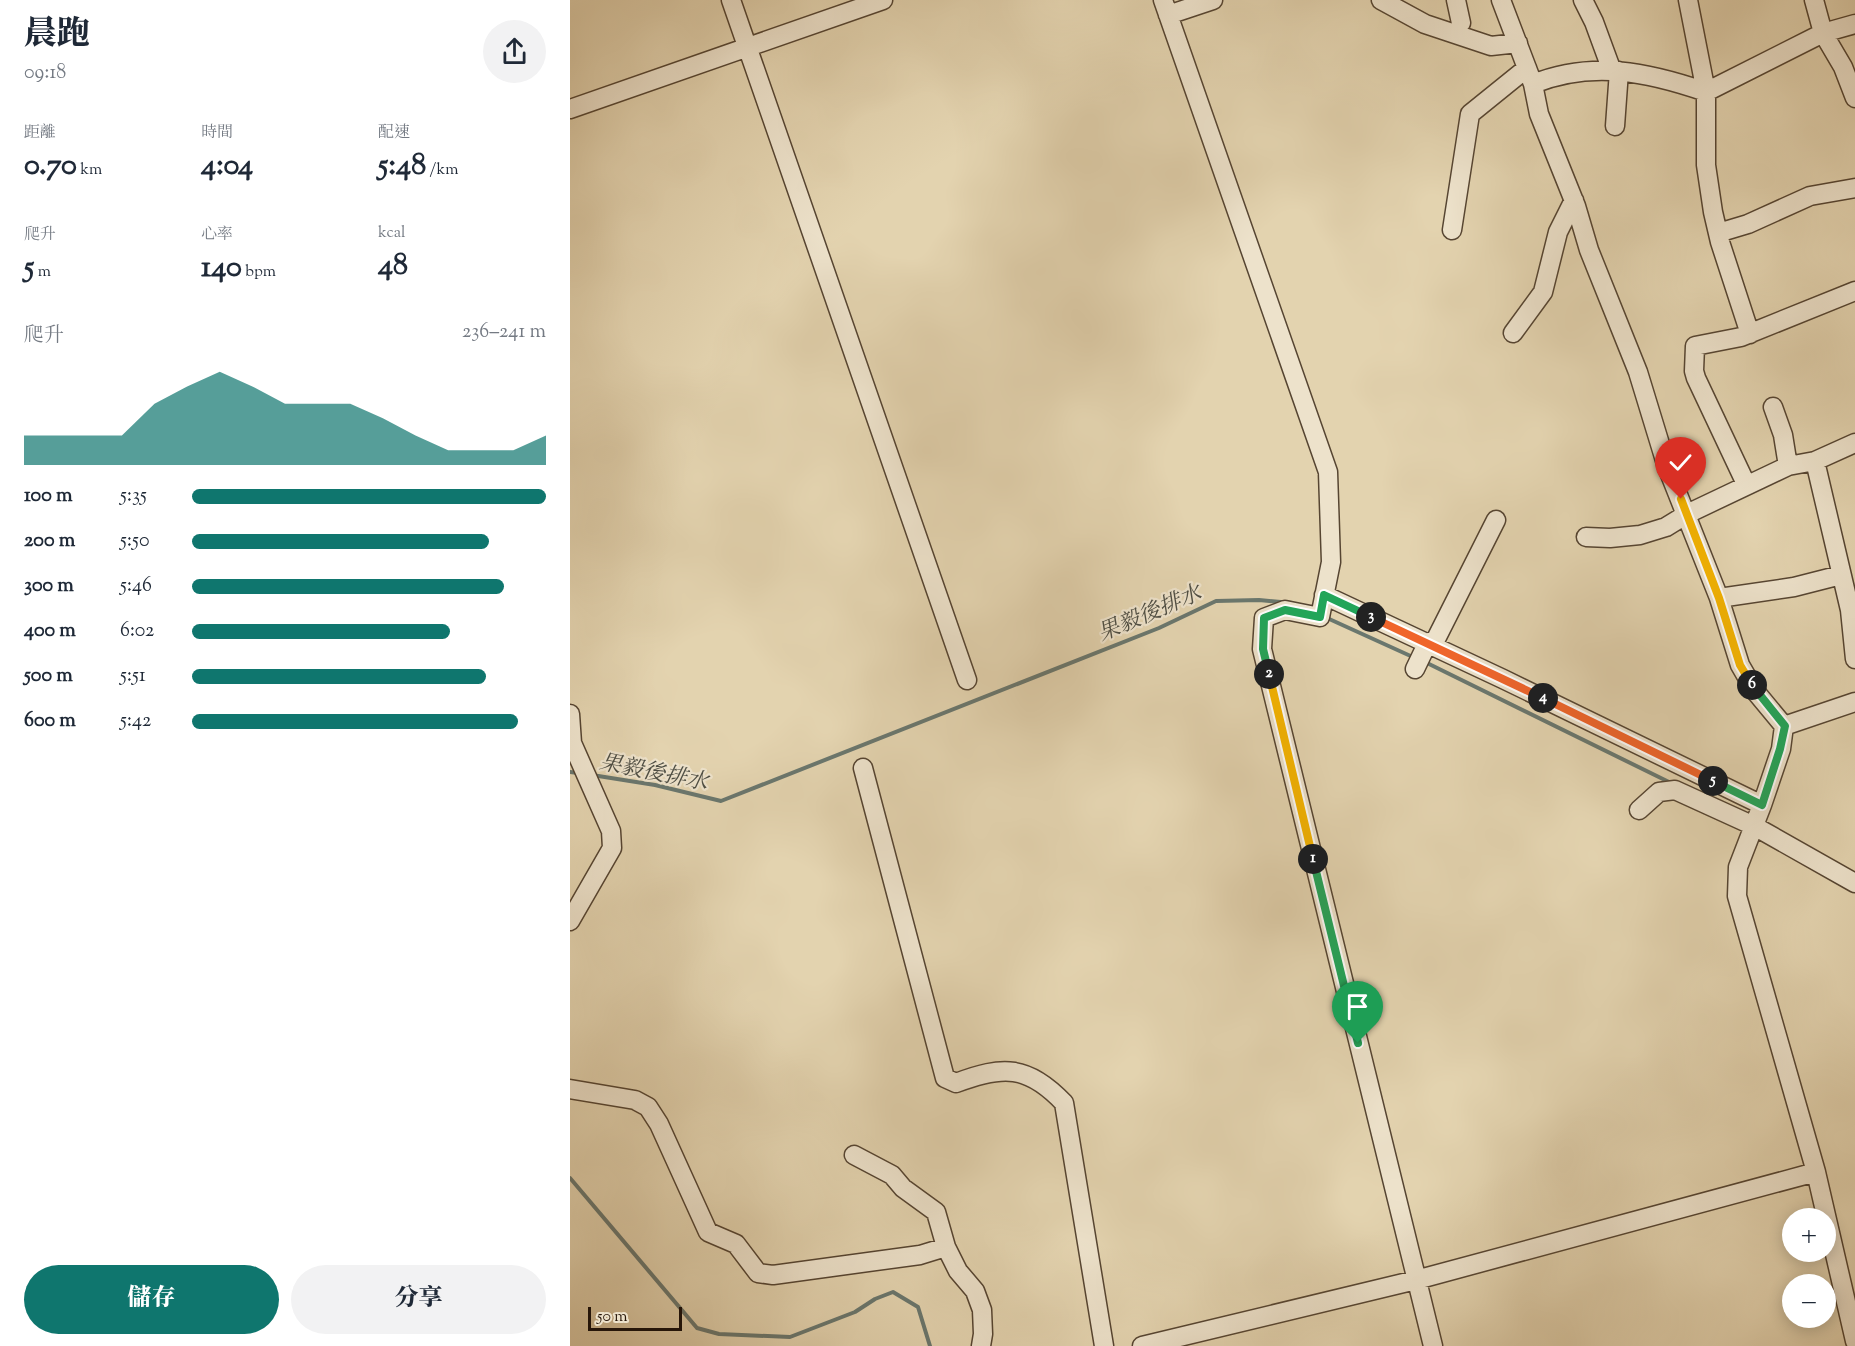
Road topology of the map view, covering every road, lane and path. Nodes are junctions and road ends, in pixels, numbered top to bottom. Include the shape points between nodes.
1 (731, 0) edge
2 (883, 0) edge
3 (1213, 0) edge
4 (1381, 0) edge
5 (1456, 0) edge
6 (1501, 0) edge
7 (1583, 0) edge
8 (1688, 0) edge
9 (1814, 0) edge
10 (1165, 8) edge
11 (1461, 23) dead end
12 (1855, 24) edge
13 (1823, 33) junction
14 (1518, 43) junction
15 (747, 47) junction
16 (1615, 71) junction
17 (1530, 76) junction
18 (1706, 92) junction
19 (1855, 98) edge
20 (570, 109) edge
21 (1615, 126) dead end
22 (1855, 188) edge
23 (1574, 200) junction
24 (1452, 230) dead end
25 (1718, 233) junction
26 (1855, 291) edge
27 (1513, 333) dead end
28 (1750, 334) junction
29 (1773, 407) dead end
30 (1855, 443) edge
31 (1815, 460) junction
32 (1788, 466) junction
33 (1746, 484) junction
34 (1687, 514) junction
35 (1496, 520) dead end
36 (1586, 537) dead end
37 (1841, 575) junction
38 (1324, 595) junction
39 (1719, 598) junction
40 (1427, 644) junction
41 (1855, 659) edge
42 (1415, 669) dead end
43 (967, 680) dead end
44 (1855, 702) edge
45 (570, 714) edge
46 (1785, 726) junction
47 (863, 768) dead end
48 (1762, 805) junction
49 (1640, 810) dead end
50 (1755, 825) junction
51 (1855, 883) edge
52 (570, 921) edge
53 (570, 1089) edge
54 (854, 1155) dead end
55 (1816, 1172) junction
56 (946, 1247) junction
57 (1416, 1280) junction
58 (1855, 1341) edge
59 (981, 1346) edge
60 (1104, 1346) edge
61 (1142, 1346) edge
62 (1432, 1346) edge

1 - 15 street
2 - 15 street
3 - 10 street
4 - 14 street via 1425,24 1491,46
5 - 11 street
6 - 14 street
7 - 16 street
8 - 18 street
9 - 13 street
10 - 38 street via 1328,472 1331,562
12 - 13 street
13 - 18 street
13 - 19 street
14 - 17 street
15 - 20 street
15 - 43 street
16 - 17 street
16 - 18 street via 1645,74
16 - 21 street
17 - 23 street via 1539,114
17 - 24 street via 1470,114
18 - 25 street via 1706,165
22 - 25 street via 1809,196
23 - 27 street via 1558,232 1543,292
23 - 34 street
25 - 28 street
26 - 28 street
28 - 33 street via 1695,346 1694,371
29 - 32 street
30 - 31 street
31 - 32 street
31 - 37 street
32 - 33 street
33 - 34 street
34 - 36 street via 1666,527 1640,535
34 - 39 street
35 - 40 street via 1436,639
37 - 39 street via 1794,587
37 - 41 street via 1850,610
38 - 40 street
38 - 57 street via 1320,617 1285,610 1264,618 1263,649
39 - 46 street via 1740,665 1755,691
40 - 42 street
40 - 48 street
44 - 46 street
45 - 52 street via 572,743 611,831 612,848
46 - 48 street
47 - 60 street via 945,1078 956,1083 1001,1071 1029,1075 1065,1103
48 - 50 street
49 - 50 street via 1659,792 1675,790
50 - 51 street
50 - 55 street via 1738,867 1737,896
53 - 56 street via 634,1100 648,1107 708,1232 736,1244 758,1273 773,1275 920,1255
54 - 56 street via 892,1175 936,1212
55 - 57 street
55 - 58 street
56 - 59 street via 958,1271 975,1291 982,1310
57 - 61 street
57 - 62 street

